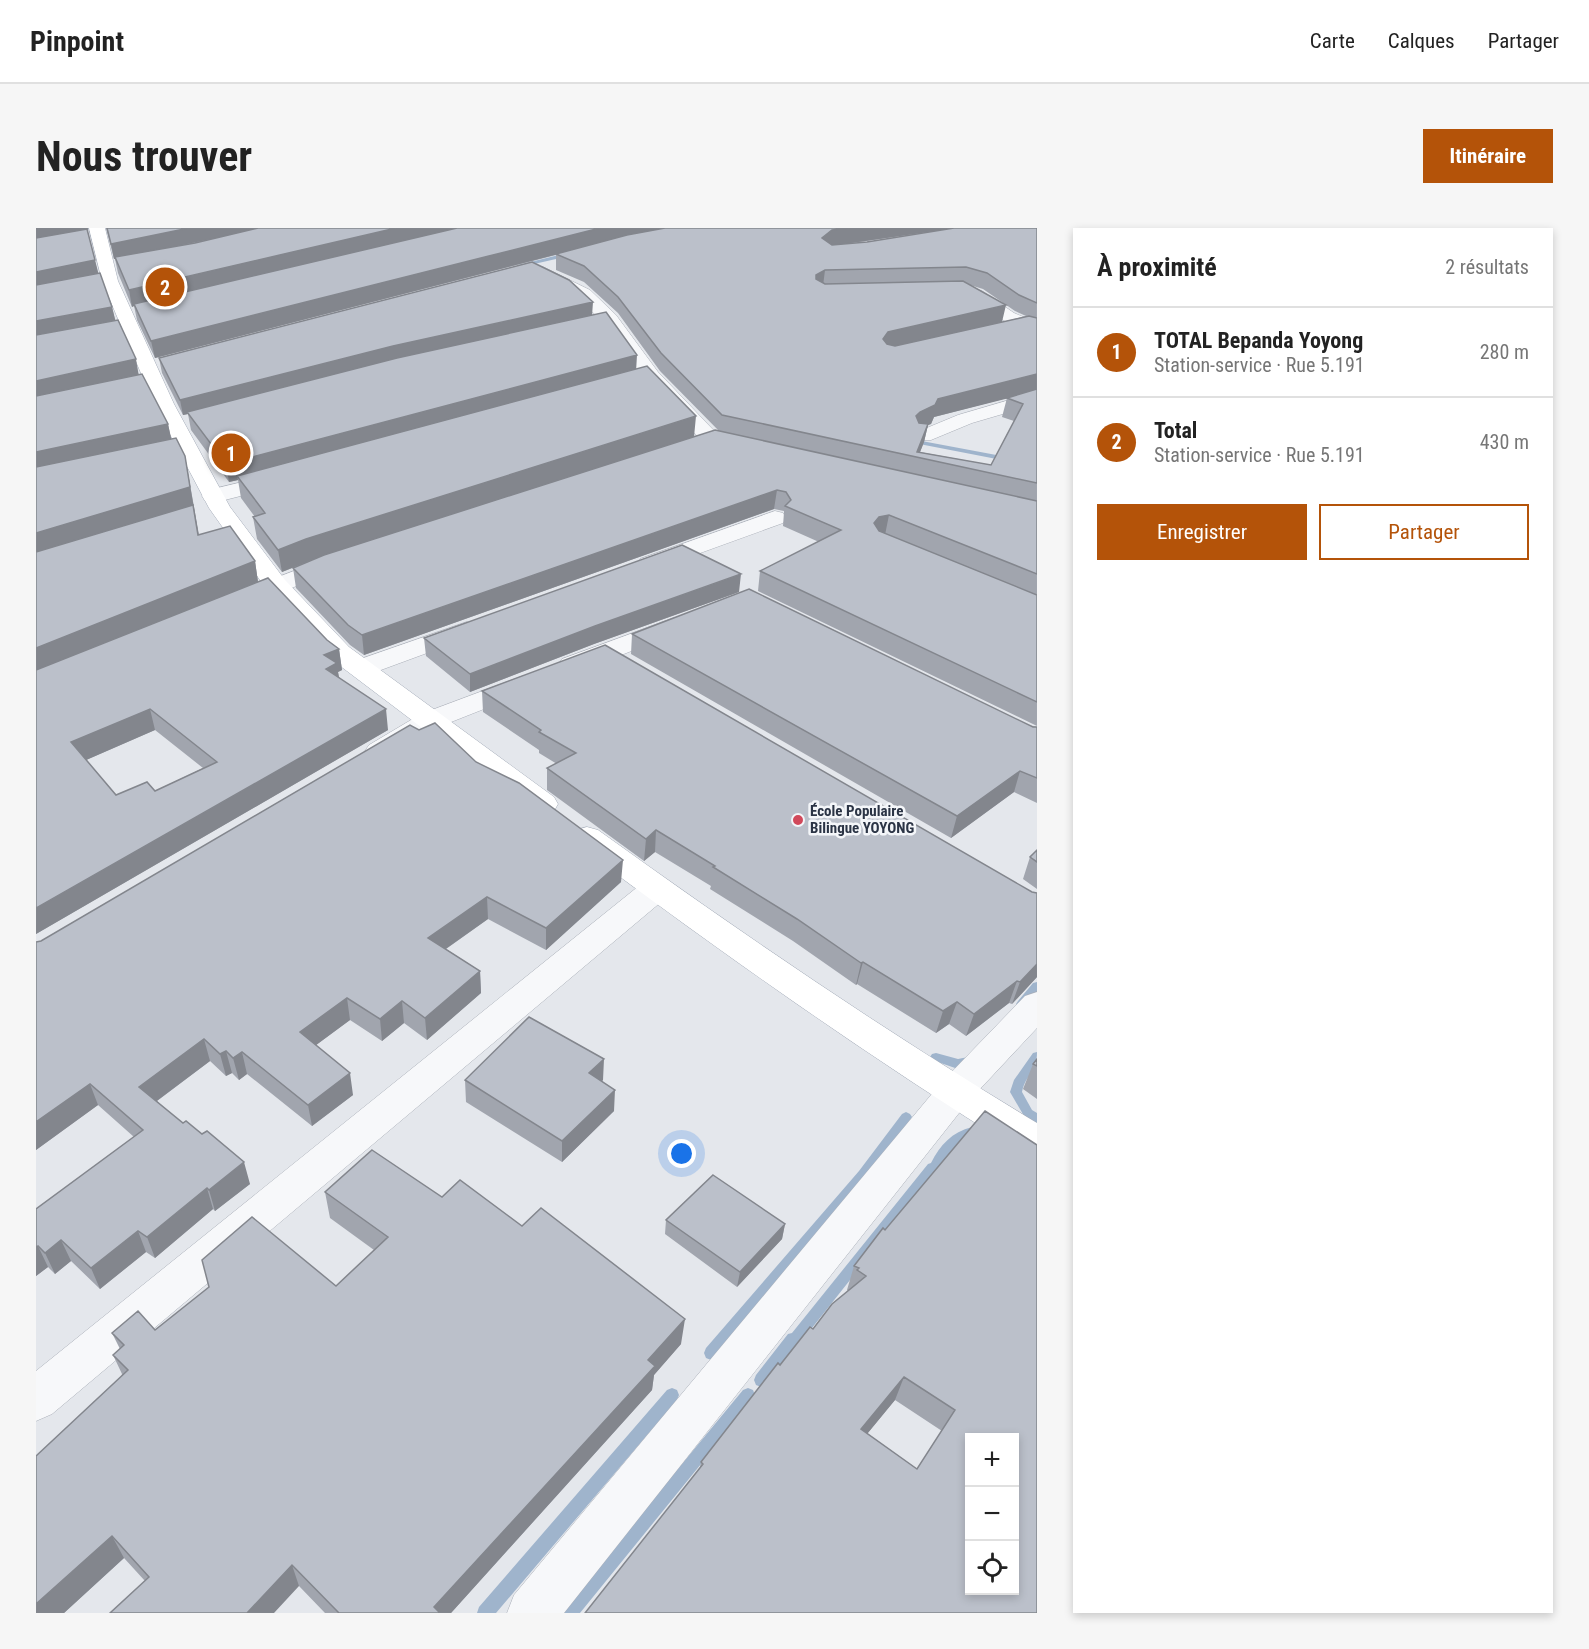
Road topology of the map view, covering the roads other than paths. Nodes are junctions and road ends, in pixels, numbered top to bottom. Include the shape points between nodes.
1 (99, 232) edge
2 (555, 261) edge
3 (945, 290) edge
4 (610, 319) junction
5 (587, 324) edge
6 (1031, 327) edge
7 (1003, 330) edge
8 (651, 376) junction
9 (628, 382) edge
10 (1037, 398) edge
11 (924, 436) edge
12 (712, 440) junction
13 (690, 447) edge
14 (768, 453) edge
15 (303, 472) edge
16 (210, 506) junction
17 (775, 518) dead end
18 (352, 557) edge
19 (630, 571) edge
20 (276, 585) junction
21 (222, 607) edge
22 (701, 615) edge
23 (484, 624) edge
24 (604, 652) junction
25 (361, 668) junction
26 (635, 670) edge
27 (431, 720) junction
28 (360, 763) edge
29 (656, 889) junction
30 (1037, 1005) edge
31 (954, 1093) junction
32 (1037, 1142) edge
33 (36, 1399) edge
34 (532, 1613) edge

1 - 16 main road via 106,275 148,375 182,436
2 - 4 street via 527,268 576,288
3 - 6 street via 968,291
4 - 5 street
4 - 8 street
6 - 7 street
8 - 9 street
8 - 12 street
10 - 11 street via 965,419
12 - 13 street
12 - 14 street
15 - 16 street
16 - 20 main road
17 - 19 street
18 - 20 street
20 - 21 street
20 - 25 main road via 324,637
22 - 24 street
23 - 25 street
24 - 26 street
24 - 27 street
25 - 27 main road
27 - 28 street
27 - 29 main road
29 - 31 main road
29 - 33 street
30 - 31 street
31 - 32 main road
31 - 34 street

